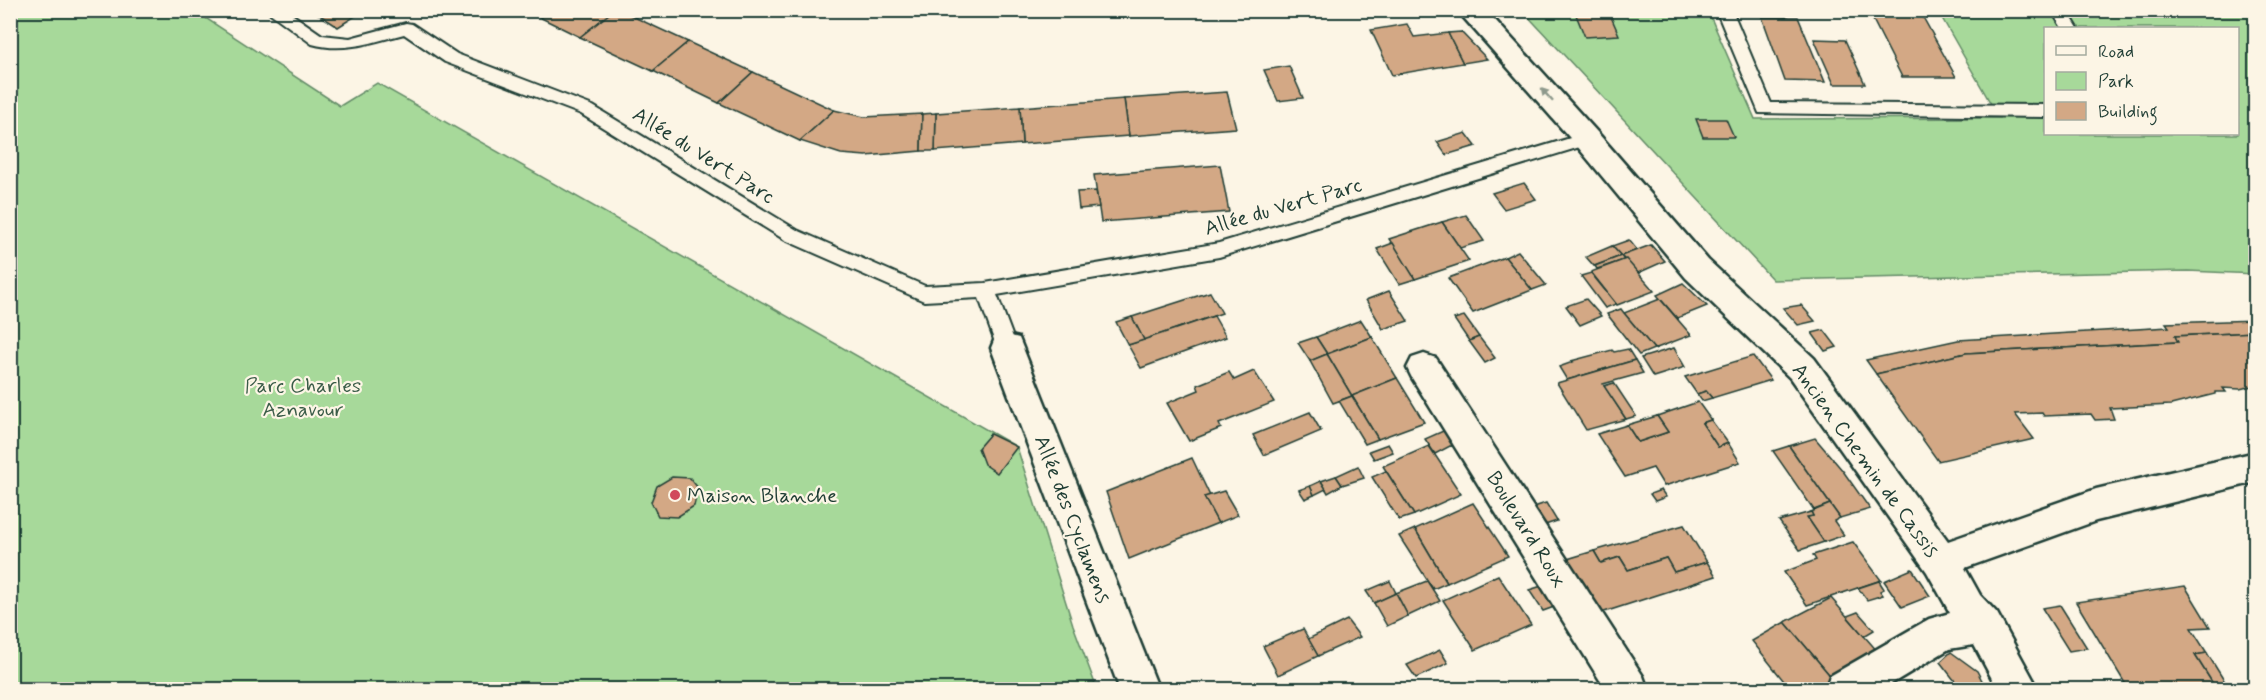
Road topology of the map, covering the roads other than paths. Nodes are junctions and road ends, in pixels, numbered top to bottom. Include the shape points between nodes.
1 (274, 10) edge
2 (1470, 10) edge
3 (1724, 10) edge
4 (2059, 10) edge
5 (405, 19) edge
6 (2069, 27) edge
7 (2044, 111) edge
8 (1587, 139) junction
9 (985, 290) junction
10 (1007, 348) joint
11 (1424, 368) dead end
12 (2256, 467) edge
13 (1940, 560) junction
14 (1984, 626) junction
15 (1140, 690) edge
16 (1629, 690) edge
17 (1844, 690) edge
18 (2020, 690) edge

1 - 5 lane, Allée du Vert Parc via 318,40 350,43
8 -> 2 street, Ancien Chemin de Cassis
3 - 7 lane via 1765,109
4 - 6 lane
5 - 9 lane, Allée du Vert Parc via 451,58 587,110 791,235 924,294
8 - 9 lane, Allée du Vert Parc via 1219,249
8 - 13 street, Ancien Chemin de Cassis via 1697,269 1802,368
9 - 10 lane
10 - 15 street, Allée des Cyclamens
11 - 16 street, Boulevard Roux
12 - 13 street via 2096,505
13 - 14 street, Ancien Chemin de Cassis via 1967,607
14 - 17 street via 1943,632
14 - 18 street, Ancien Chemin de Cassis

